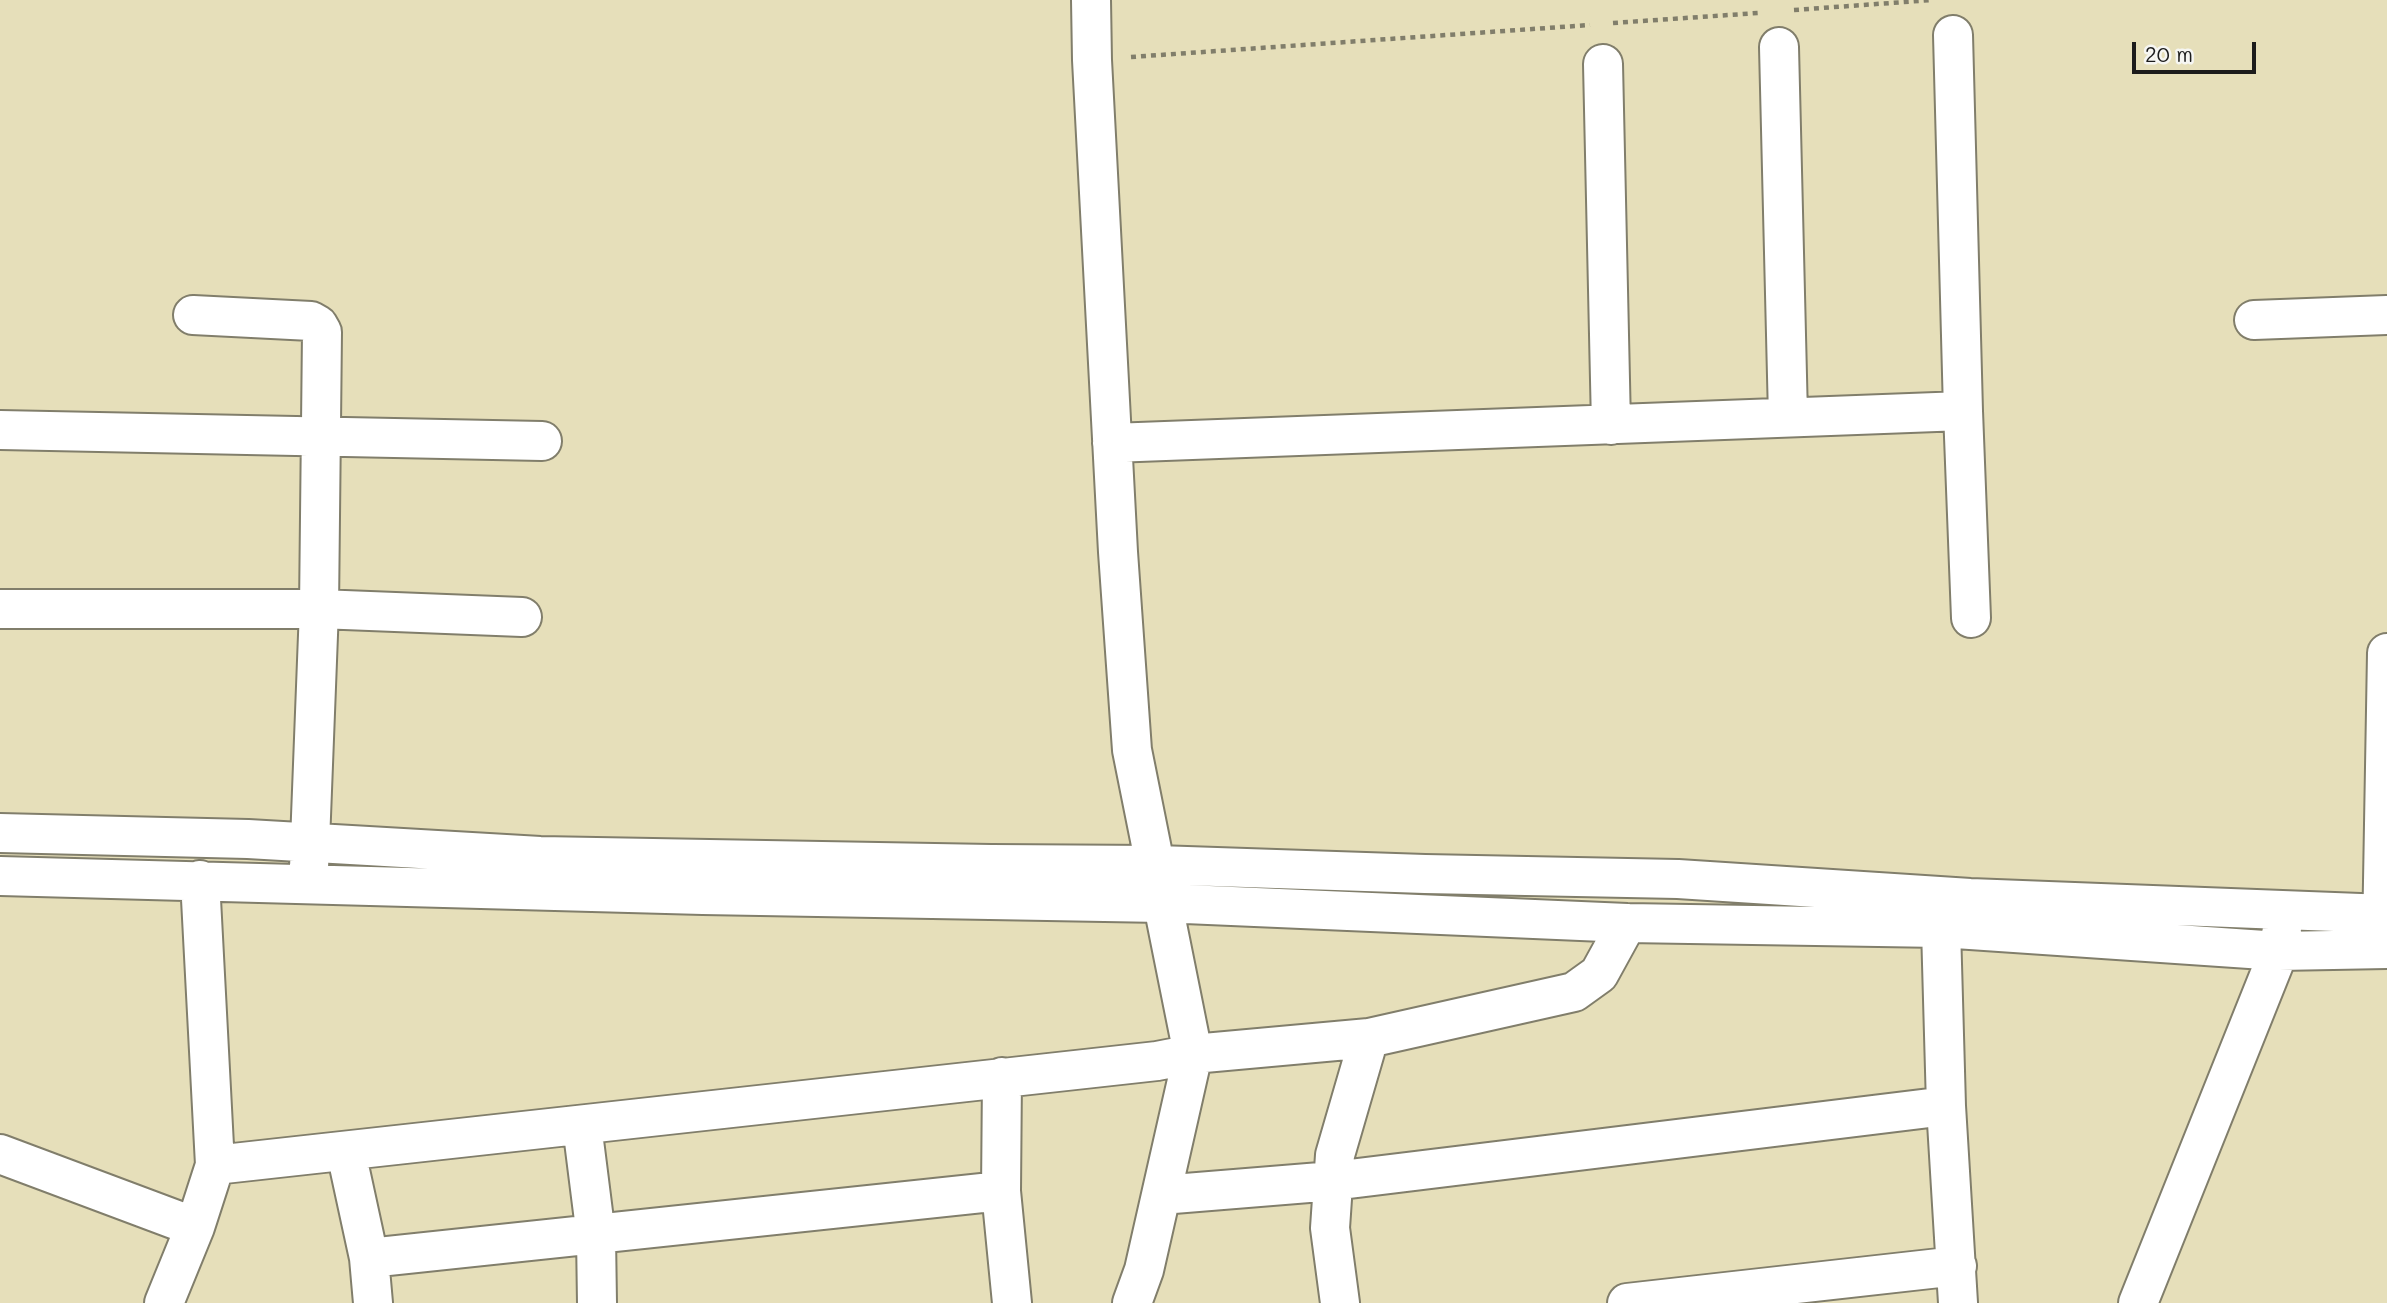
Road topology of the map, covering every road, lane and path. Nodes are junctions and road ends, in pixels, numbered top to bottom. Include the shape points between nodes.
1 (1091, 0) edge
2 (1934, 0) edge
3 (1776, 23) junction
4 (1952, 35) dead end
5 (1092, 60) junction
6 (1603, 64) dead end
7 (193, 314) dead end
8 (2387, 315) edge
9 (2254, 320) dead end
10 (1963, 411) junction
11 (1788, 417) junction
12 (1611, 425) junction
13 (0, 430) edge
14 (321, 437) junction
15 (542, 441) dead end
16 (1112, 443) junction
17 (0, 609) edge
18 (319, 609) junction
19 (522, 617) dead end
20 (1971, 618) dead end
21 (2387, 653) edge
22 (0, 833) edge
23 (310, 843) junction
24 (1157, 865) junction
25 (0, 876) edge
26 (200, 880) junction
27 (309, 883) junction
28 (1162, 903) junction
29 (2284, 909) junction
30 (1627, 923) junction
31 (1941, 928) junction
32 (2384, 932) edge
33 (2279, 951) junction
34 (1369, 1038) junction
35 (1193, 1054) junction
36 (1002, 1077) junction
37 (1946, 1107) junction
38 (582, 1125) junction
39 (346, 1152) junction
40 (0, 1154) edge
41 (215, 1165) junction
42 (1333, 1181) junction
43 (1001, 1191) junction
44 (1161, 1195) junction
45 (195, 1227) junction
46 (596, 1236) junction
47 (369, 1258) junction
48 (1957, 1266) junction
49 (164, 1303) edge
50 (373, 1303) edge
51 (597, 1303) edge
52 (1012, 1303) edge
53 (1132, 1303) edge
54 (1340, 1303) edge
55 (1627, 1303) edge
56 (1958, 1303) edge
57 (2138, 1303) edge

1 - 5 street
2 - 3 path
3 - 5 path
3 - 11 street
4 - 10 street
5 - 16 street
6 - 12 street
7 - 14 street via 318,325 322,332
8 - 9 street
10 - 11 street
10 - 20 street
11 - 12 street
12 - 16 street
13 - 14 street
14 - 15 street
14 - 18 street
16 - 24 street via 1132,750
17 - 18 street
18 - 19 street
18 - 23 street
21 - 32 street
22 - 23 street
23 - 24 street via 540,856
23 - 27 street
24 - 28 street
24 - 29 street via 1678,880 1970,898
25 - 26 street
26 - 27 street
26 - 41 street
27 - 28 street
28 - 30 street
28 - 35 street
29 - 32 street
29 - 33 street
30 - 31 street
30 - 34 street via 1599,974 1574,992
31 - 33 street
31 - 37 street
32 - 33 street
33 - 57 street
34 - 35 street
34 - 42 street via 1335,1155
35 - 36 street
35 - 44 street
36 - 38 street
36 - 43 street
37 - 42 street
37 - 48 street
38 - 39 street
38 - 46 street
39 - 41 street
39 - 47 street
40 - 45 street
41 - 45 street
42 - 44 street
42 - 54 street via 1330,1228
43 - 46 street
43 - 52 street
44 - 53 street
45 - 49 street
46 - 47 street
46 - 51 street
47 - 50 street
48 - 55 street
48 - 56 street

